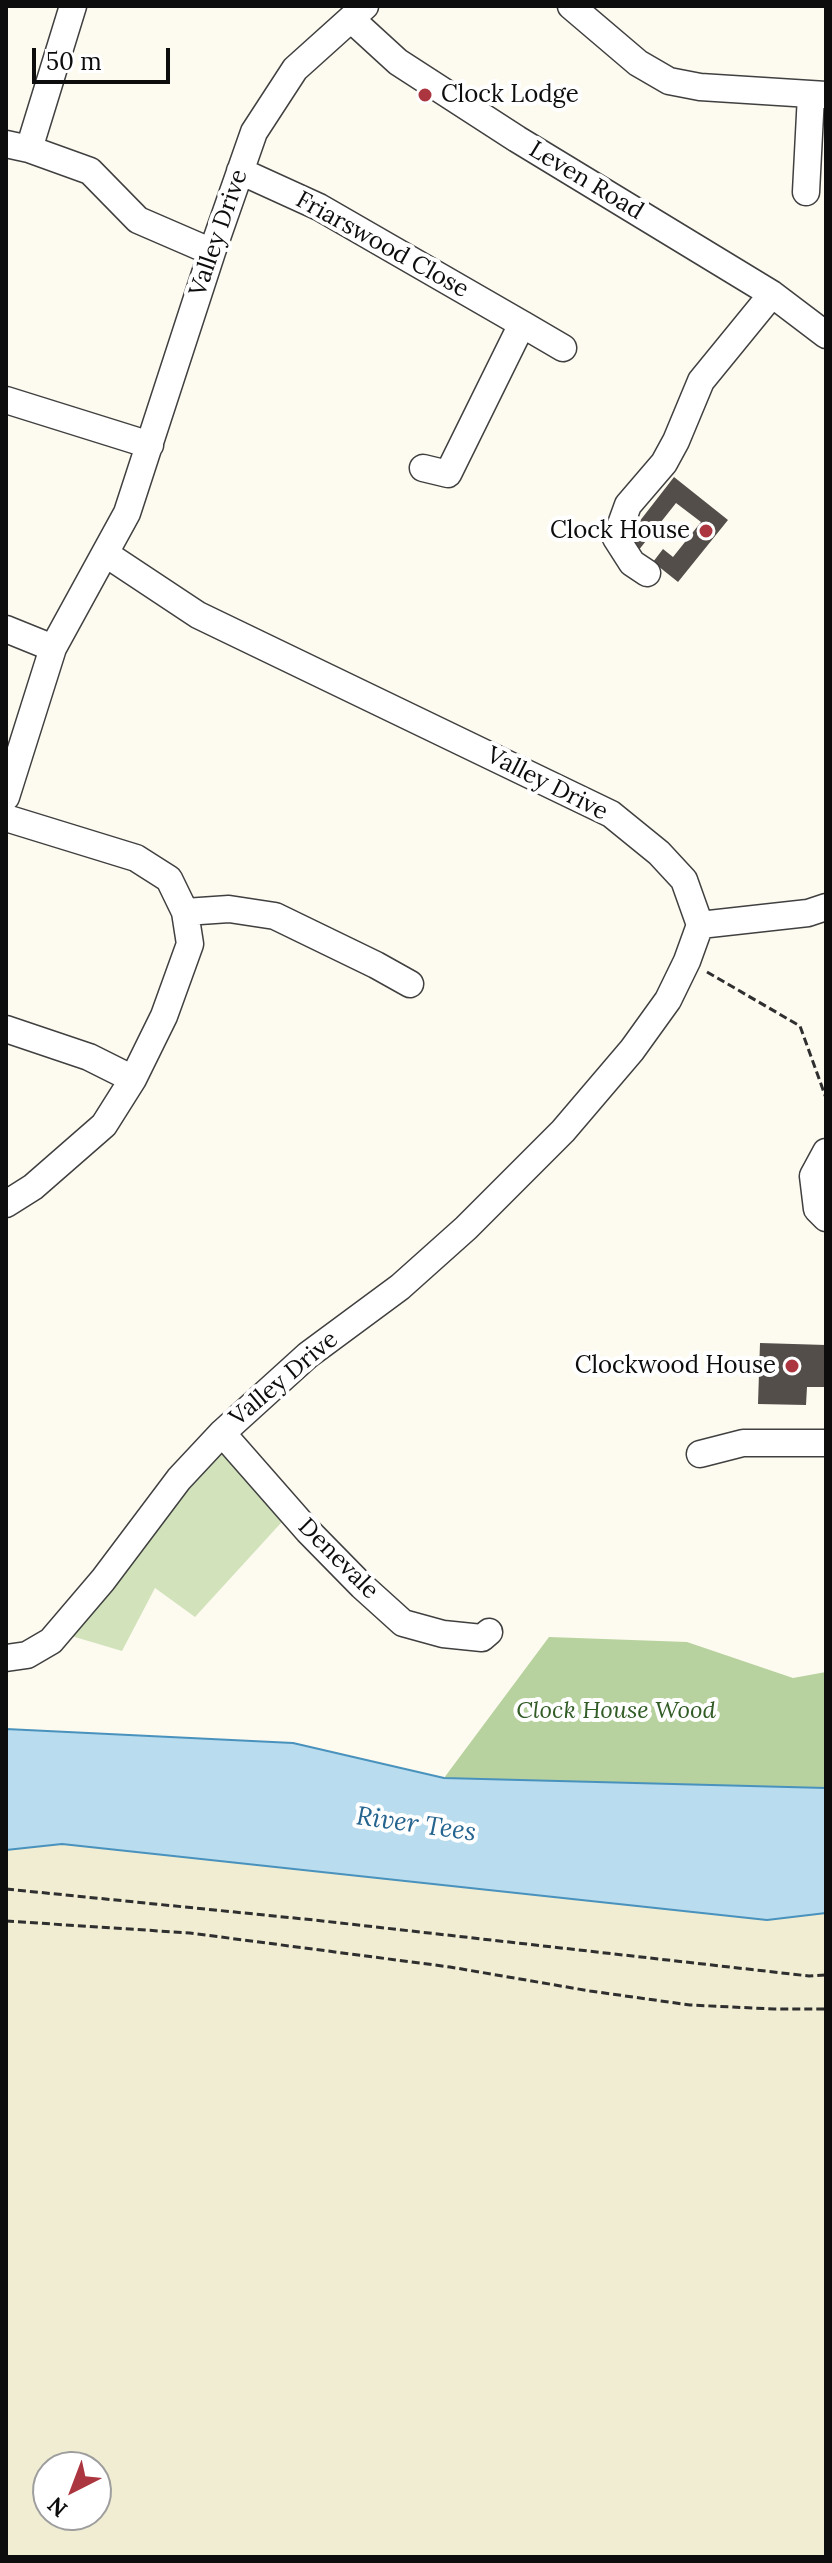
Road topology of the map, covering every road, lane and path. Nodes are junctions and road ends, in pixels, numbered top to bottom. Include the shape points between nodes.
1 (73, 6) edge
2 (571, 6) edge
3 (358, 12) edge
4 (819, 95) edge
5 (18, 146) edge
6 (818, 154) edge
7 (240, 171) junction
8 (806, 192) dead end
9 (212, 252) junction
10 (772, 294) junction
11 (522, 324) junction
12 (826, 335) edge
13 (563, 348) dead end
14 (6, 400) edge
15 (150, 445) junction
16 (423, 468) dead end
17 (106, 554) junction
18 (647, 573) dead end
19 (6, 629) edge
20 (53, 648) junction
21 (6, 797) edge
22 (6, 818) edge
23 (826, 907) edge
24 (185, 912) junction
25 (700, 925) junction
26 (687, 961) junction
27 (410, 984) dead end
28 (6, 1029) edge
29 (133, 1079) junction
30 (826, 1098) edge
31 (826, 1152) edge
32 (6, 1204) edge
33 (826, 1218) edge
34 (222, 1433) junction
35 (826, 1443) edge
36 (708, 1458) dead end
37 (485, 1630) dead end
38 (6, 1658) edge
39 (6, 1889) edge
40 (6, 1921) edge
41 (826, 1975) edge
42 (826, 2009) edge

1 - 5 street
2 - 4 street via 638,63 669,81
3 - 7 street, Valley Drive via 295,69 254,132
3 - 10 street, Leven Road via 398,62
4 - 6 street
5 - 9 street via 90,171 138,220
6 - 8 street
7 - 9 street, Valley Drive
7 - 11 street, Friarswood Close via 319,207
9 - 15 street, Valley Drive
10 - 12 street, Leven Road
10 - 18 street via 701,381 664,463 628,505 616,538 632,563
11 - 13 street, Friarswood Close
11 - 16 street via 448,474
14 - 15 street
15 - 17 street, Valley Drive via 127,513
17 - 20 street
17 - 25 street, Valley Drive via 198,615 611,814 684,880
19 - 20 street
20 - 21 street
22 - 24 street via 136,858 169,879
23 - 25 street
24 - 27 street via 229,909 275,916 382,954
24 - 29 street via 190,944 164,1016
25 - 26 street, Valley Drive
26 - 30 path via 800,1026
26 - 34 street, Valley Drive via 668,1000 632,1050 563,1131 400,1287 308,1355
28 - 29 street via 89,1057
29 - 32 street via 104,1125
31 - 33 street via 813,1176 817,1209
34 - 37 street, Denevale via 308,1531 403,1623 443,1634
34 - 38 street, Valley Drive via 179,1479 51,1641 27,1655
35 - 36 street via 743,1443
39 - 41 path
40 - 42 path via 190,1933 690,2005

